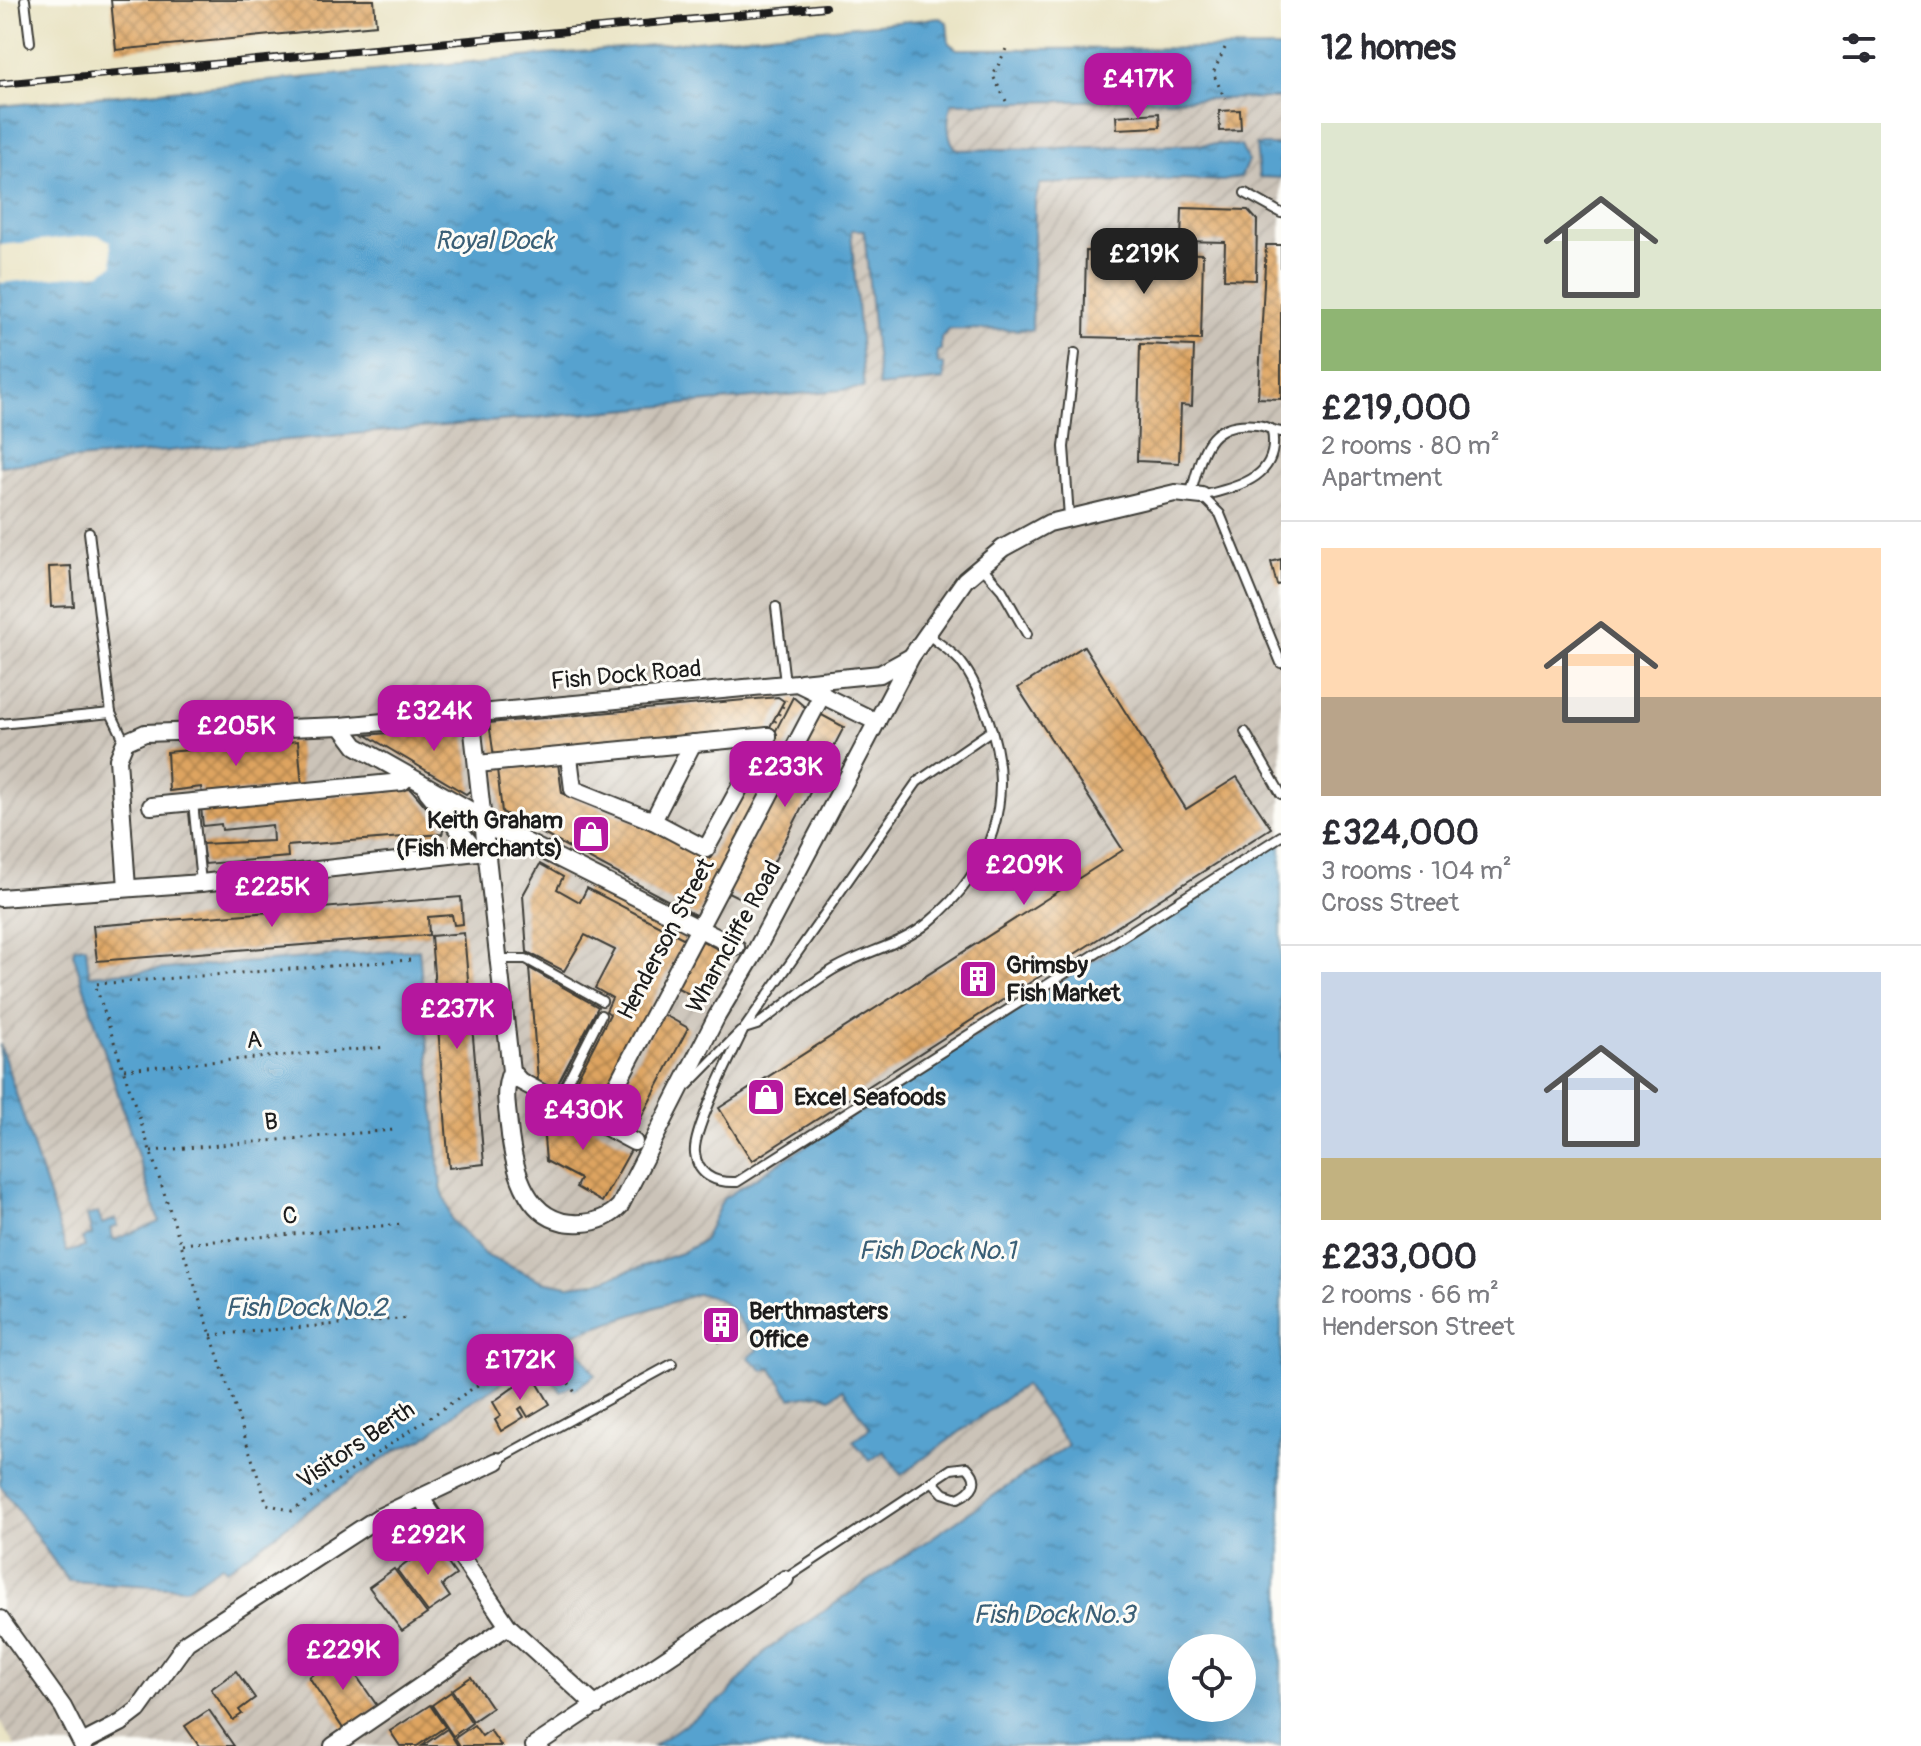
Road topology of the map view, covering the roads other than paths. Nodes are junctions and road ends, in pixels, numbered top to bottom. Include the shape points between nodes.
1 (25, 0) edge
2 (30, 42) dead end
3 (1245, 193) dead end
4 (1281, 213) edge
5 (1075, 353) dead end
6 (1277, 432) edge
7 (1197, 494) junction
8 (1069, 517) junction
9 (89, 532) dead end
10 (981, 565) junction
11 (776, 607) dead end
12 (926, 634) junction
13 (1027, 634) dead end
14 (911, 657) junction
15 (1281, 663) edge
16 (791, 683) junction
17 (823, 693) junction
18 (111, 713) junction
19 (471, 714) junction
20 (877, 722) junction
21 (0, 724) edge
22 (341, 726) junction
23 (992, 730) junction
24 (1245, 732) dead end
25 (125, 742) junction
26 (693, 743) junction
27 (569, 757) junction
28 (477, 764) junction
29 (415, 780) junction
30 (1281, 794) edge
31 (193, 802) junction
32 (151, 806) dead end
33 (653, 821) junction
34 (483, 822) junction
35 (1281, 836) edge
36 (482, 851) junction
37 (201, 883) junction
38 (127, 888) junction
39 (0, 898) edge
40 (698, 928) junction
41 (736, 947) dead end
42 (498, 959) junction
43 (602, 1001) dead end
44 (601, 1015) dead end
45 (744, 1029) junction
46 (511, 1071) junction
47 (676, 1098) junction
48 (557, 1101) junction
49 (597, 1122) junction
50 (634, 1142) dead end
51 (672, 1364) dead end
52 (497, 1461) joint
53 (933, 1482) junction
54 (420, 1497) junction
55 (785, 1579) joint
56 (0, 1619) edge
57 (508, 1626) junction
58 (596, 1706) junction
59 (83, 1744) edge
60 (333, 1746) edge
61 (534, 1746) edge

1 - 2 lane
3 - 4 lane
5 - 8 lane via 1064,447
6 - 7 lane via 1279,458 1258,480
6 - 7 lane via 1253,424 1216,432 1206,443
7 - 8 street, Wharncliffe Road
7 - 15 lane via 1220,514
8 - 10 street, Wharncliffe Road via 1026,533
9 - 18 lane
10 - 12 street, Wharncliffe Road
10 - 13 lane
11 - 16 lane
12 - 14 street, Wharncliffe Road
12 - 23 lane via 958,659 977,685
14 - 16 street, Fish Dock Road via 880,674
14 - 20 street, Wharncliffe Road
16 - 17 street, Fish Dock Road
16 - 19 street, Fish Dock Road
17 - 20 street, Fish Dock Road
17 - 40 street, Henderson Street
18 - 21 lane
18 - 25 lane
19 - 22 street, Fish Dock Road
19 - 28 street
20 - 47 street, Wharncliffe Road
22 - 25 street, Fish Dock Road via 158,732
22 - 29 street via 356,746
23 - 45 lane via 917,782
23 - 45 lane via 1003,787 991,842 949,905 926,925 836,968
24 - 30 lane
25 - 38 street via 118,778
26 - 27 street
26 - 33 street
26 - 33 street via 768,736 706,849
27 - 28 street
27 - 33 street via 573,789
28 - 34 street
29 - 31 street
29 - 34 street
29 - 36 street
31 - 32 street
31 - 37 lane
34 - 36 street
34 - 40 street
35 - 45 lane via 737,1182 718,1183 704,1173 695,1152
36 - 37 street
36 - 42 street
37 - 38 street
38 - 39 street
40 - 41 street
40 - 49 street, Henderson Street
42 - 43 lane via 526,959
42 - 46 street
44 - 48 lane
45 - 47 lane
46 - 47 street, Wharncliffe Road via 505,1086 513,1162 523,1190 544,1212 566,1222 591,1222 614,1213
46 - 48 street
48 - 49 street
49 - 50 street
51 - 52 lane
52 - 54 street
53 - 53 lane via 960,1466 974,1474 976,1482 958,1498
53 - 55 lane
54 - 57 street
54 - 59 street via 379,1517 187,1642 138,1710
55 - 58 street
56 - 59 street
57 - 58 street
57 - 60 street
58 - 61 street

